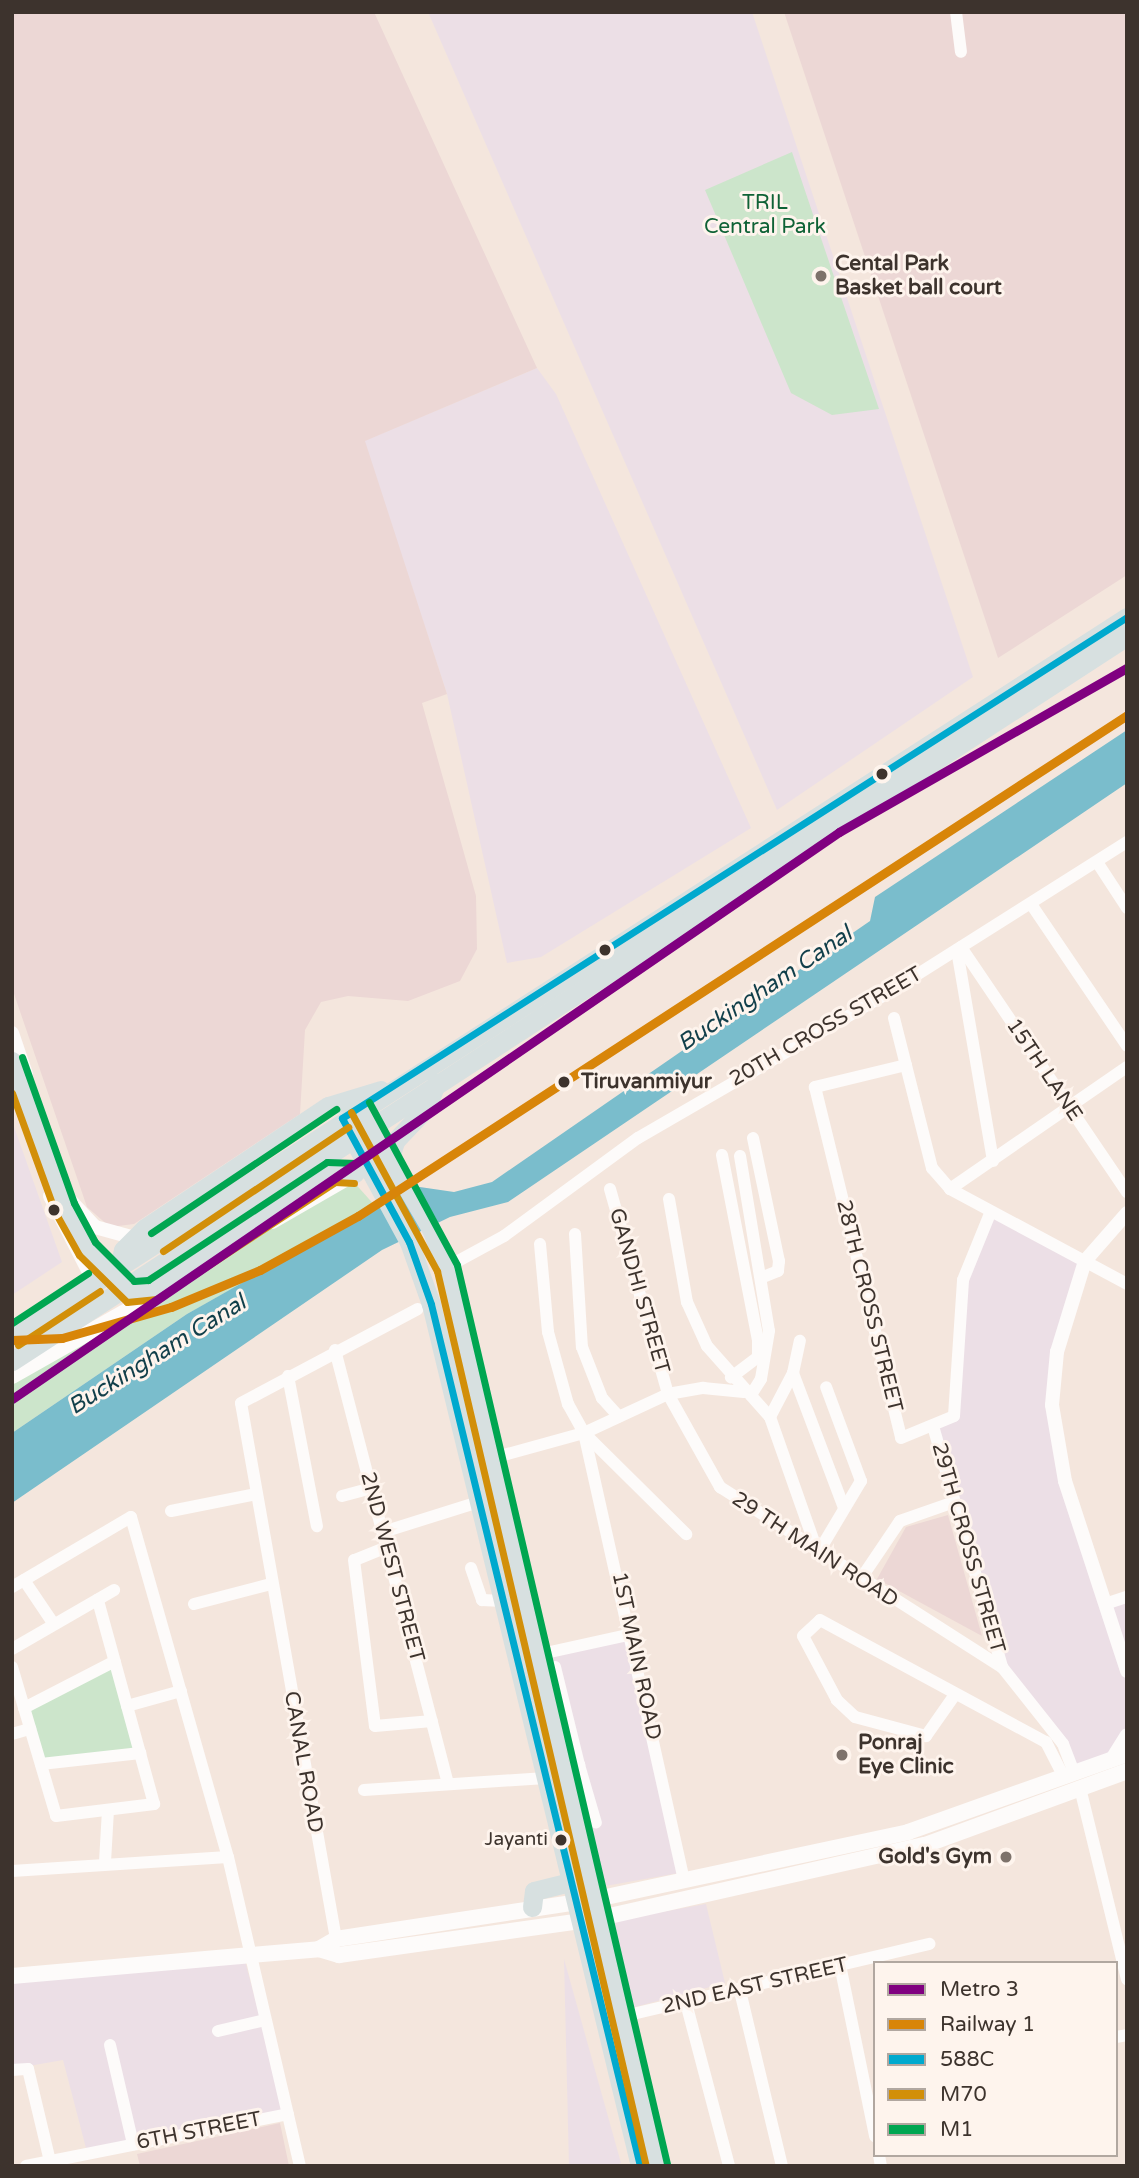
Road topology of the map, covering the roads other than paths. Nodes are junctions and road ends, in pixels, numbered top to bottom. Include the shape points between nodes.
1 (956, 12) edge
2 (961, 52) dead end
3 (1127, 617) edge
4 (1127, 636) edge
5 (1127, 842) edge
6 (1097, 862) junction
7 (1031, 904) junction
8 (1127, 908) edge
9 (959, 948) junction
10 (894, 1018) dead end
11 (12, 1032) edge
12 (1127, 1046) edge
13 (12, 1061) edge
14 (906, 1065) junction
15 (1127, 1068) edge
16 (436, 1083) junction
17 (18, 1090) edge
18 (363, 1099) junction
19 (1069, 1108) junction
20 (342, 1118) junction
21 (370, 1125) junction
22 (753, 1138) dead end
23 (345, 1141) junction
24 (722, 1155) dead end
25 (740, 1156) dead end
26 (389, 1161) junction
27 (993, 1161) junction
28 (361, 1170) junction
29 (332, 1171) junction
30 (610, 1189) dead end
31 (950, 1189) junction
32 (1127, 1192) edge
33 (669, 1199) dead end
34 (991, 1210) junction
35 (1127, 1213) edge
36 (575, 1234) dead end
37 (113, 1236) junction
38 (157, 1242) junction
39 (540, 1244) dead end
40 (78, 1256) junction
41 (1085, 1261) junction
42 (447, 1266) junction
43 (762, 1277) junction
44 (94, 1282) junction
45 (115, 1283) junction
46 (1127, 1284) edge
47 (418, 1309) dead end
48 (12, 1336) edge
49 (800, 1341) dead end
50 (335, 1350) junction
51 (12, 1361) edge
52 (793, 1373) junction
53 (12, 1376) edge
54 (288, 1377) junction
55 (731, 1377) junction
56 (826, 1387) dead end
57 (668, 1394) junction
58 (747, 1394) junction
59 (619, 1417) junction
60 (770, 1417) junction
61 (933, 1426) junction
62 (584, 1433) junction
63 (493, 1458) junction
64 (371, 1488) junction
65 (256, 1494) junction
66 (342, 1496) dead end
67 (479, 1502) junction
68 (954, 1502) junction
69 (844, 1508) junction
70 (171, 1511) dead end
71 (317, 1526) dead end
72 (383, 1532) junction
73 (686, 1534) dead end
74 (387, 1547) junction
75 (818, 1553) junction
76 (471, 1568) dead end
77 (860, 1580) junction
78 (18, 1584) edge
79 (271, 1584) junction
80 (114, 1590) dead end
81 (1127, 1597) edge
82 (98, 1600) junction
83 (503, 1601) junction
84 (1108, 1603) junction
85 (194, 1604) dead end
86 (52, 1623) junction
87 (633, 1634) junction
88 (12, 1649) edge
89 (548, 1660) junction
90 (115, 1661) junction
91 (12, 1667) edge
92 (1002, 1667) junction
93 (1127, 1671) edge
94 (181, 1691) junction
95 (954, 1696) junction
96 (127, 1706) junction
97 (24, 1708) junction
98 (432, 1721) junction
99 (30, 1729) junction
100 (12, 1734) edge
101 (1127, 1735) edge
102 (140, 1753) junction
103 (1062, 1755) junction
104 (1119, 1757) edge
105 (41, 1764) junction
106 (572, 1767) junction
107 (1127, 1771) edge
108 (1068, 1774) junction
109 (546, 1777) junction
110 (448, 1783) junction
111 (1080, 1788) junction
112 (364, 1790) dead end
113 (108, 1810) junction
114 (596, 1823) dead end
115 (228, 1857) junction
116 (105, 1862) junction
117 (12, 1871) edge
118 (684, 1881) junction
119 (569, 1882) junction
120 (532, 1907) junction
121 (594, 1909) junction
122 (574, 1912) junction
123 (335, 1939) junction
124 (930, 1944) dead end
125 (319, 1949) junction
126 (249, 1955) junction
127 (840, 1965) junction
128 (12, 1976) edge
129 (1127, 1979) edge
130 (740, 1991) junction
131 (686, 2003) junction
132 (620, 2017) junction
133 (265, 2020) junction
134 (218, 2031) dead end
135 (110, 2045) dead end
136 (12, 2070) edge
137 (870, 2087) edge
138 (288, 2114) junction
139 (873, 2116) edge
140 (133, 2144) junction
141 (86, 2160) edge
142 (50, 2161) junction
143 (26, 2166) edge
144 (300, 2166) edge
145 (640, 2166) edge
146 (657, 2166) edge
147 (729, 2166) edge
148 (782, 2166) edge

1 - 2 street
3 - 18 main road via 389,1089
4 - 16 main road
5 - 6 street, 20TH CROSS STREET
6 - 7 street, 20TH CROSS STREET
6 - 8 street
7 - 9 street, 20TH CROSS STREET
7 - 12 street
9 - 19 street, 15TH LANE
9 - 27 street
9 - 42 street, 20TH CROSS STREET via 638,1138 504,1236
10 - 14 street
11 - 37 street via 71,1206
13 - 17 main road
14 - 31 street via 932,1168
14 - 61 street, 28TH CROSS STREET via 815,1087 901,1438
15 - 19 street
16 - 21 main road
16 - 26 main road via 428,1107 395,1140
17 - 40 street via 55,1211
17 - 45 main road via 64,1207
18 - 20 main road
18 - 21 main road
18 - 45 main road via 328,1106 145,1228 123,1250
19 - 27 street
19 - 32 street, 15TH LANE
20 - 23 main road
20 - 38 main road
21 - 23 main road
21 - 26 main road
22 - 43 street via 779,1261 778,1271
23 - 28 main road
23 - 29 main road
23 - 51 main road
24 - 55 street via 758,1341 758,1357
25 - 43 street
26 - 42 main road via 432,1231
27 - 31 street
28 - 29 main road
28 - 53 main road
28 - 67 main road via 409,1242 431,1304
29 - 45 main road via 152,1290 130,1292
30 - 57 street, GANDHI STREET
31 - 34 street
33 - 55 street via 687,1302 707,1346
34 - 41 street
34 - 61 street, 28TH CROSS STREET via 963,1280 954,1416
35 - 41 street
36 - 59 street via 582,1347 602,1398
37 - 38 street
37 - 40 street
38 - 44 main road
39 - 62 street via 553,1361
40 - 44 street
41 - 46 street
41 - 84 street via 1056,1352 1052,1405 1065,1481
42 - 63 main road
43 - 58 street via 767,1353
44 - 48 main road
47 - 50 street, CANAL ROAD
49 - 52 street
50 - 54 street, CANAL ROAD
50 - 64 street, 2ND WEST STREET
52 - 60 street
52 - 69 street
54 - 65 street, CANAL ROAD via 241,1403
54 - 71 street
55 - 58 street
56 - 69 street via 860,1472
57 - 58 street via 703,1388
57 - 59 street
57 - 75 street, 29 TH MAIN ROAD via 729,1498
58 - 60 street
59 - 62 street
60 - 75 street
61 - 68 street, 29TH CROSS STREET
62 - 63 street
62 - 73 street
62 - 87 street, 1ST MAIN ROAD
63 - 89 main road
64 - 66 street
64 - 72 street, 2ND WEST STREET
65 - 70 street
65 - 79 street, CANAL ROAD
67 - 72 street
67 - 83 main road
68 - 77 street via 900,1521
68 - 92 street, 29TH CROSS STREET
69 - 75 street
72 - 74 street, 2ND WEST STREET
74 - 98 street, 2ND WEST STREET
74 - 98 street via 354,1560 375,1726
75 - 77 street, 29 TH MAIN ROAD
76 - 83 street via 482,1600
77 - 92 street, 29 TH MAIN ROAD
78 - 86 street
78 - 94 street via 131,1517
79 - 85 street
79 - 123 street, CANAL ROAD
80 - 82 street
81 - 84 street
82 - 86 street
82 - 90 street
83 - 109 main road
84 - 93 street
86 - 88 street
87 - 89 street
87 - 118 street, 1ST MAIN ROAD
89 - 106 main road
90 - 96 street
90 - 97 street
91 - 97 street
92 - 103 street, 29TH CROSS STREET
94 - 96 street
94 - 115 street
95 - 95 street via 820,1620 803,1636 837,1700 855,1717 926,1736
95 - 103 street via 1046,1742
96 - 102 street
97 - 99 street
98 - 110 street, 2ND WEST STREET
99 - 100 street
99 - 105 street
101 - 104 street
102 - 105 street
102 - 113 street via 154,1804
103 - 108 street
104 - 108 main road
105 - 113 street via 56,1816
106 - 114 street
106 - 121 main road
107 - 111 main road
108 - 118 main road via 908,1832
109 - 110 street
109 - 119 main road
110 - 112 street
111 - 121 main road via 925,1845
111 - 129 street
113 - 116 street
115 - 116 street
115 - 126 street
116 - 117 street
118 - 121 main road
119 - 120 main road via 534,1891
119 - 122 main road
120 - 122 main road
120 - 123 main road
121 - 122 main road
121 - 132 main road
122 - 125 main road via 339,1955
122 - 145 main road
123 - 125 main road
124 - 127 street, 2ND EAST STREET
125 - 126 main road
126 - 128 main road
126 - 133 street
127 - 130 street, 2ND EAST STREET
127 - 137 street
130 - 131 street, 2ND EAST STREET
130 - 148 street
131 - 132 street, 2ND EAST STREET
131 - 147 street
132 - 146 main road
133 - 134 street
133 - 138 street
135 - 140 street
136 - 142 street via 27,2068
137 - 139 street
138 - 140 street, 6TH STREET
138 - 144 street
140 - 141 street, 6TH STREET
141 - 142 street, 6TH STREET
142 - 143 street, 6TH STREET

